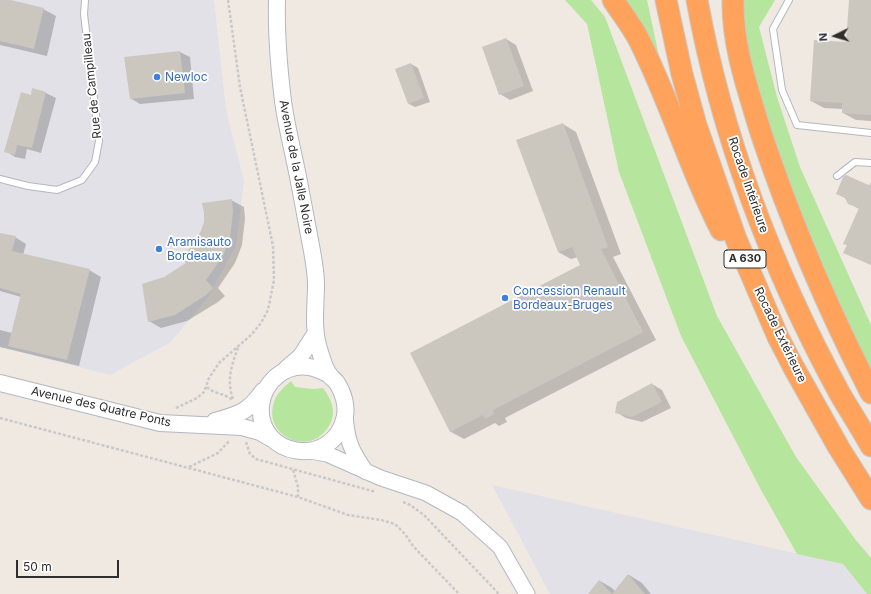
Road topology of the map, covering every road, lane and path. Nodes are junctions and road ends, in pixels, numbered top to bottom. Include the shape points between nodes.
1 (85, 0) edge
2 (228, 0) edge
3 (277, 0) edge
4 (613, 0) edge
5 (666, 0) edge
6 (697, 0) edge
7 (732, 0) edge
8 (790, 0) edge
9 (871, 133) edge
10 (871, 163) edge
11 (837, 176) dead end
12 (0, 179) edge
13 (315, 334) junction
14 (778, 337) junction
15 (285, 370) junction
16 (330, 376) junction
17 (0, 383) edge
18 (268, 384) junction
19 (871, 393) edge
20 (345, 416) junction
21 (0, 418) edge
22 (241, 421) junction
23 (272, 439) junction
24 (871, 446) edge
25 (310, 451) junction
26 (293, 470) junction
27 (366, 472) junction
28 (382, 494) dead end
29 (298, 497) junction
30 (871, 499) edge
31 (403, 502) dead end
32 (459, 594) edge
33 (499, 594) edge
34 (527, 594) edge

1 - 12 lane, Rue de Campilleau via 84,14 99,141 95,162 82,180 57,190
2 - 22 path via 240,87 273,246 274,264 272,295 261,323 219,363 209,378 207,387 228,396 236,405
3 - 13 main road, Avenue de la Jalle Noire via 278,51 283,101 316,277
4 - 14 highway via 637,36 658,80 708,204
5 - 14 highway, Rocade Extérieure / A 630 via 696,125 736,239
6 - 24 highway, Rocade Intérieure / A 630 via 716,87 748,191 819,354
7 - 19 highway via 732,17 739,54 751,102 776,178 811,267
8 - 9 lane via 774,29 782,90 797,125
10 - 11 lane via 855,162
13 - 15 main road via 302,356
13 - 16 main road
14 - 30 highway, Rocade Extérieure / A 630 via 839,448
15 - 16 main road via 308,367
15 - 18 main road
16 - 20 main road via 342,393 346,405
17 - 22 main road, Avenue des Quatre Ponts via 160,423 202,425
18 - 22 main road
18 - 23 main road via 260,412 264,426
20 - 25 main road via 334,439 323,447
20 - 27 street via 353,454
21 - 29 path
22 - 23 main road, Avenue des Quatre Ponts
22 - 26 path via 247,448 253,458
23 - 25 main road via 283,447 296,451
25 - 27 street via 327,454
26 - 28 path
26 - 29 path
27 - 34 street via 426,493 462,513 500,547
29 - 32 path via 348,514 395,524
31 - 33 path via 424,515

